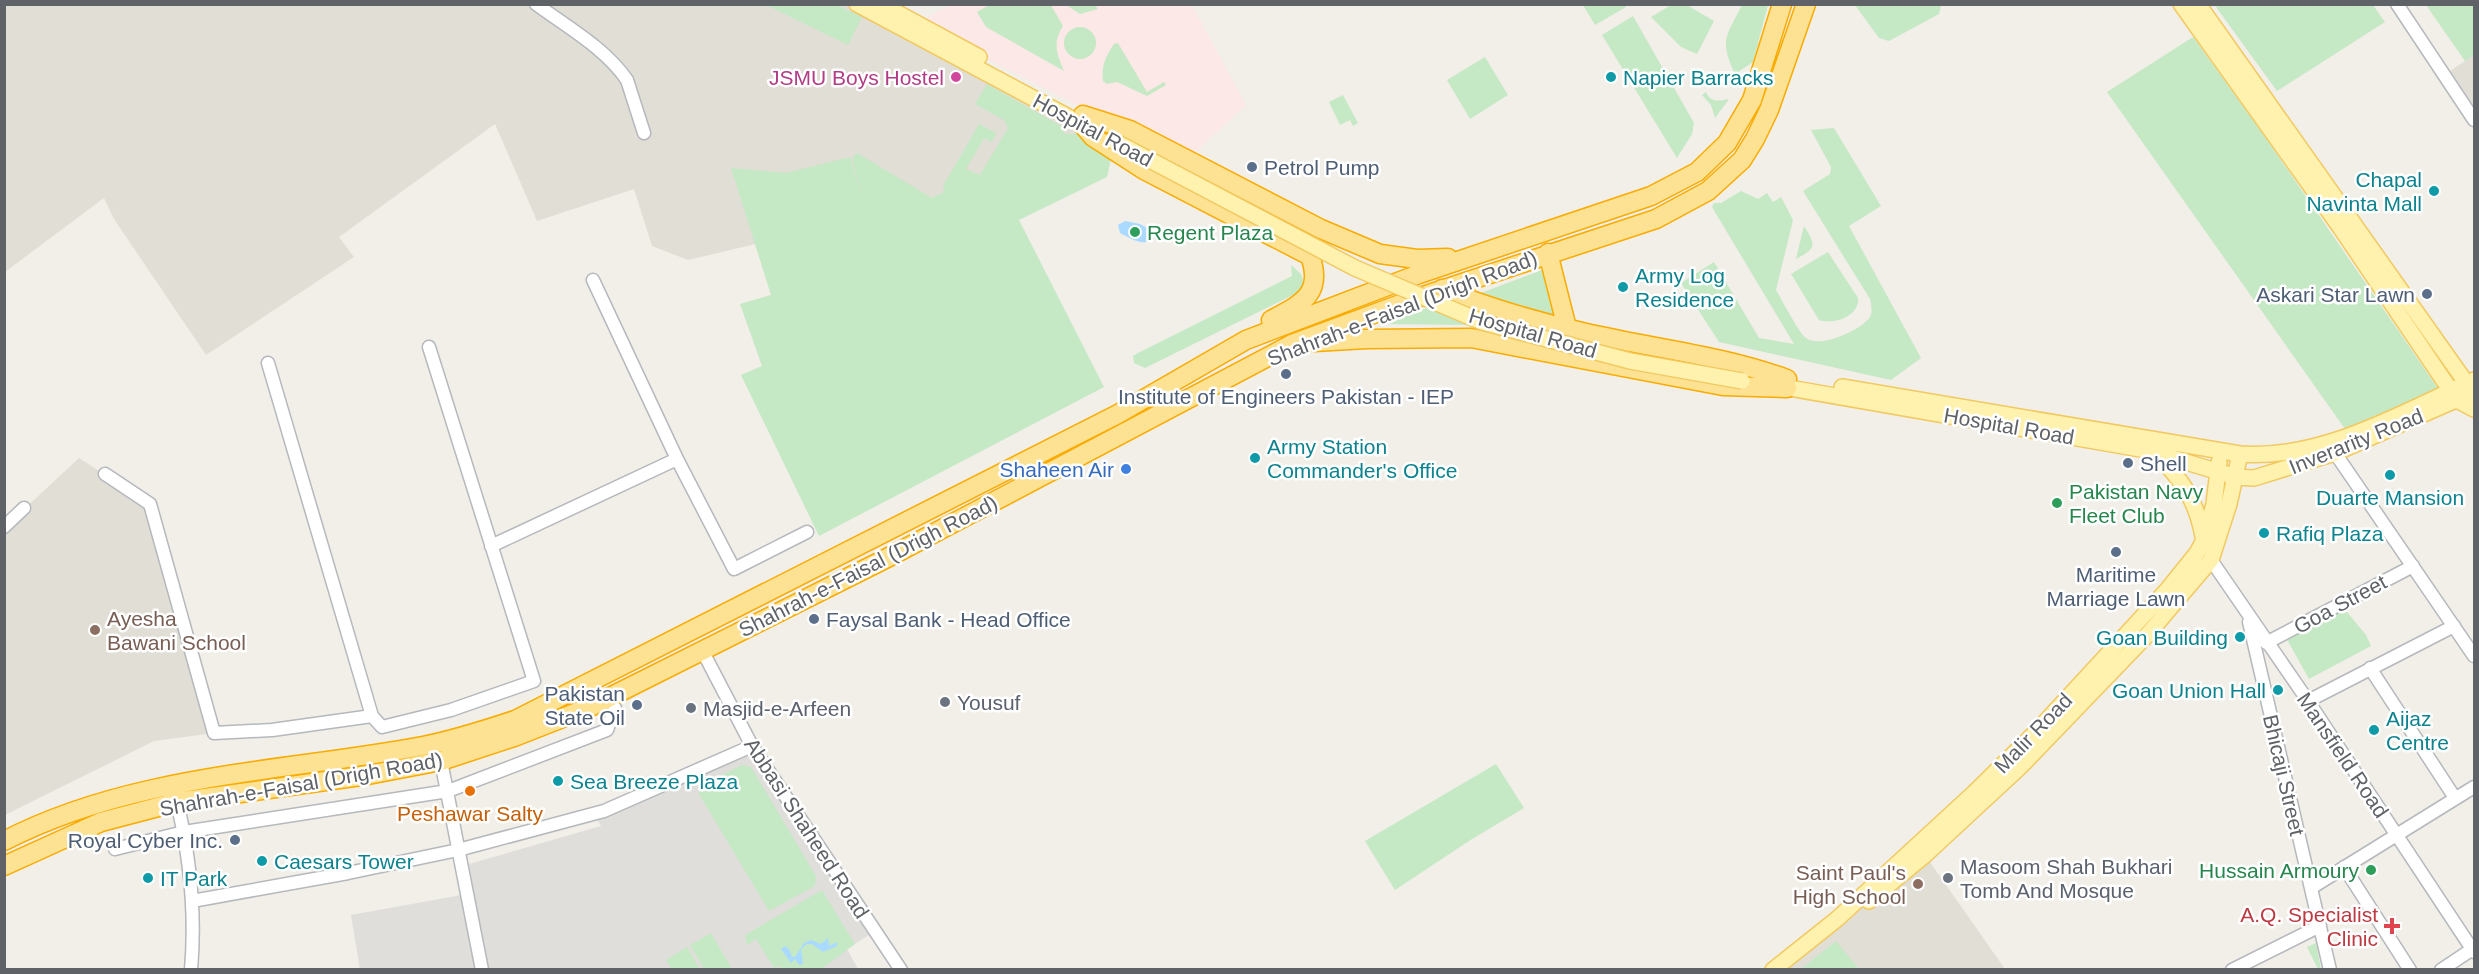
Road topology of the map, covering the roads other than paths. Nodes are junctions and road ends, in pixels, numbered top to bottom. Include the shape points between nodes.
1 (536, 4) edge
2 (857, 4) edge
3 (881, 4) edge
4 (1782, 4) edge
5 (1806, 4) edge
6 (2181, 4) edge
7 (2198, 4) edge
8 (2397, 4) edge
9 (1082, 119) junction
10 (2475, 120) edge
11 (644, 134) dead end
12 (2345, 223) junction
13 (1548, 253) junction
14 (1470, 258) junction
15 (593, 280) dead end
16 (1442, 289) junction
17 (1474, 302) junction
18 (1567, 328) junction
19 (1246, 339) junction
20 (1480, 340) junction
21 (1292, 344) junction
22 (429, 347) dead end
23 (268, 363) dead end
24 (1787, 384) junction
25 (2473, 388) edge
26 (2454, 395) junction
27 (2475, 409) edge
28 (2220, 449) junction
29 (2154, 453) junction
30 (2335, 453) junction
31 (2240, 454) junction
32 (677, 459) junction
33 (2218, 471) junction
34 (105, 474) dead end
35 (2235, 477) junction
36 (24, 508) dead end
37 (4, 527) edge
38 (807, 532) dead end
39 (2204, 540) junction
40 (491, 546) junction
41 (2211, 560) junction
42 (2413, 566) junction
43 (2247, 615) junction
44 (2454, 626) junction
45 (2266, 643) junction
46 (702, 650) junction
47 (2475, 656) edge
48 (2370, 668) junction
49 (2308, 701) junction
50 (615, 708) dead end
51 (372, 716) junction
52 (752, 746) junction
53 (441, 761) junction
54 (2474, 788) edge
55 (448, 791) junction
56 (2455, 798) junction
57 (177, 802) junction
58 (184, 832) junction
59 (7, 835) edge
60 (2397, 835) junction
61 (115, 849) dead end
62 (458, 849) junction
63 (4, 866) edge
64 (2344, 867) junction
65 (2311, 888) junction
66 (192, 901) junction
67 (2320, 926) junction
68 (2474, 950) edge
69 (191, 969) edge
70 (482, 969) edge
71 (901, 969) edge
72 (1773, 969) edge
73 (1785, 969) edge
74 (2232, 969) edge
75 (2330, 969) edge
76 (2410, 969) edge
77 (2441, 969) edge

1 - 11 street via 611,59 627,80
2 - 9 main road, Hospital Road
3 - 9 main road, Hospital Road
4 - 14 highway, Shahrah-e-Faisal (Drigh Road) via 1752,100 1727,143 1697,172 1651,196
5 - 13 highway, Shahrah-e-Faisal (Drigh Road) via 1769,110 1742,160 1708,191 1656,219
6 - 12 main road
7 - 12 main road
8 - 10 street
9 - 14 highway via 1130,130 1321,229 1380,254 1416,259
9 - 19 highway via 1093,137 1143,170 1310,256 1316,283 1309,296
9 - 24 main road, Hospital Road, bridge via 1355,268 1482,322 1630,361
12 - 25 main road
12 - 26 main road
13 - 16 highway, Shahrah-e-Faisal (Drigh Road)
13 - 18 highway
14 - 19 highway, Shahrah-e-Faisal (Drigh Road)
15 - 32 street
16 - 17 highway
16 - 21 highway, Shahrah-e-Faisal (Drigh Road)
17 - 18 highway
17 - 20 highway
18 - 24 highway via 1755,368
19 - 59 highway, Shahrah-e-Faisal (Drigh Road) via 1118,414 515,720 425,745 177,783 94,805
20 - 21 highway via 1367,339
20 - 24 highway via 1723,386
21 - 46 highway, Shahrah-e-Faisal (Drigh Road) via 887,558
22 - 40 street
23 - 51 street
24 - 28 main road, Hospital Road
24 - 29 main road, Hospital Road
25 - 26 main road, Inverarity Road
26 - 27 main road
26 - 30 main road, Inverarity Road
26 - 31 main road, Inverarity Road via 2340,440 2265,456
28 - 31 main road, Hospital Road
28 - 33 main road, Malir Road
29 - 33 main road, Hospital Road
29 - 39 main road via 2190,494
30 - 35 main road, Inverarity Road via 2254,478
30 - 42 street
31 - 35 main road, Malir Road
32 - 38 street via 734,569
32 - 40 street
33 - 35 main road, Hospital Road
33 - 39 main road, Malir Road
34 - 51 street via 150,504 214,733 272,730
35 - 41 main road, Malir Road
36 - 37 street
39 - 72 main road, Malir Road via 2168,589 1983,785 1837,919
40 - 51 street via 534,681 451,710 382,727
41 - 43 street, Mansfield Road
41 - 73 main road, Malir Road via 2148,634 2020,767 1925,855
42 - 44 street
42 - 45 street, Goa Street
43 - 45 street, Mansfield Road
43 - 65 street, Bhicaji Street
44 - 47 street
44 - 48 street
45 - 49 street, Mansfield Road
46 - 52 street, Abbasi Shaheed Road
46 - 53 highway, Shahrah-e-Faisal (Drigh Road) via 588,708
48 - 49 street
48 - 56 street
49 - 60 street, Mansfield Road
50 - 55 street via 607,730
52 - 62 street via 604,811
52 - 71 street, Abbasi Shaheed Road
53 - 55 street
53 - 57 highway, Shahrah-e-Faisal (Drigh Road)
54 - 56 street
55 - 58 street
55 - 62 street
56 - 60 street
57 - 58 street
57 - 63 highway, Shahrah-e-Faisal (Drigh Road) via 101,822
58 - 61 street
58 - 66 street
60 - 64 street
60 - 68 street, Mansfield Road
62 - 66 street
62 - 70 street
64 - 65 street
64 - 76 street
65 - 67 street, Bhicaji Street
66 - 69 street
67 - 74 street
67 - 75 street, Bhicaji Street
68 - 77 street

